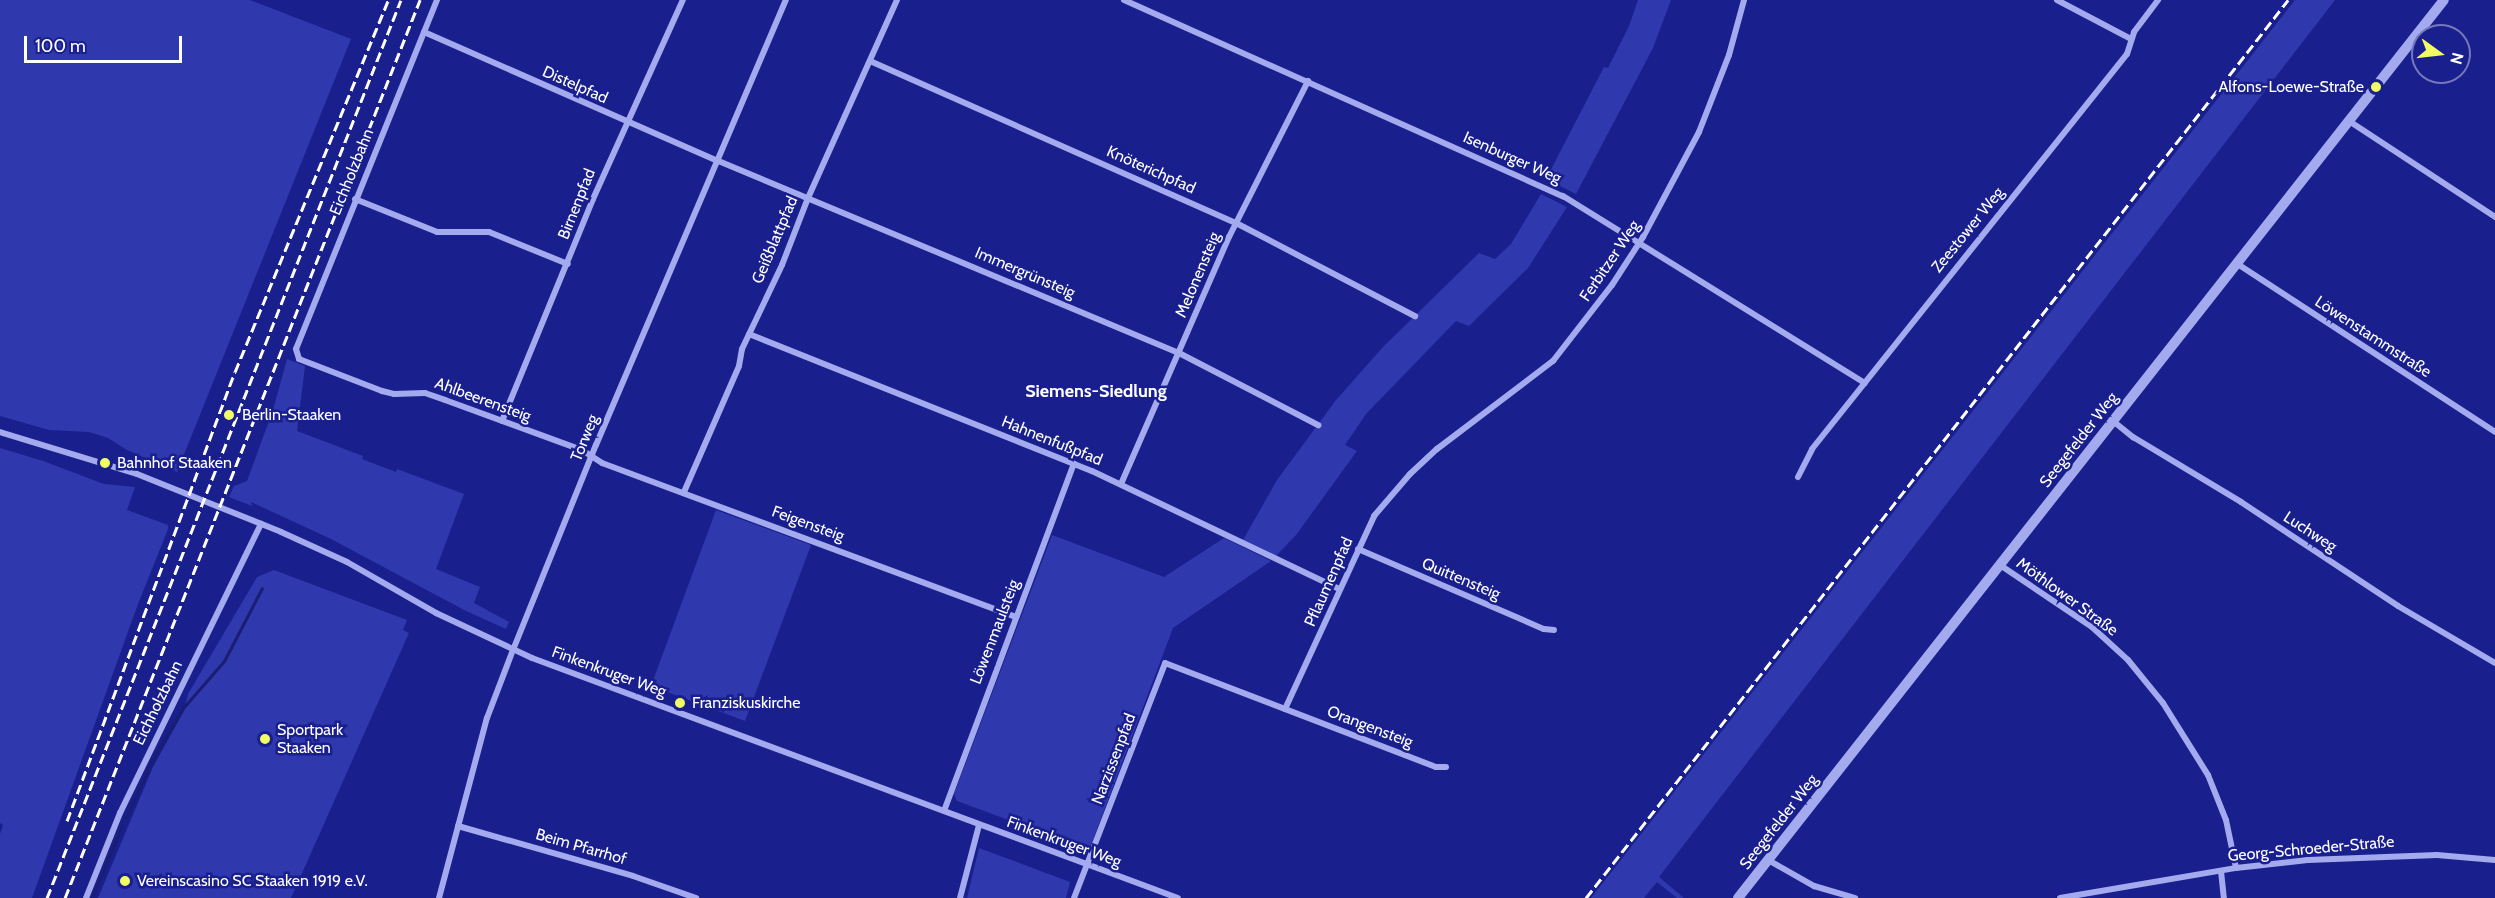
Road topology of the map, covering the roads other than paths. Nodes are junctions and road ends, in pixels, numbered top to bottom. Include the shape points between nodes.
1 (436, 0) edge
2 (683, 0) edge
3 (786, 0) edge
4 (897, 0) edge
5 (1124, 0) edge
6 (1744, 0) edge
7 (2057, 0) edge
8 (2158, 0) edge
9 (2444, 0) edge
10 (424, 33) junction
11 (2132, 39) junction
12 (870, 60) junction
13 (1308, 81) junction
14 (2349, 121) junction
15 (627, 122) junction
16 (716, 160) junction
17 (808, 198) junction
18 (355, 199) junction
19 (2495, 218) edge
20 (1236, 223) junction
21 (1639, 243) junction
22 (2236, 263) junction
23 (568, 264) junction
24 (1414, 316) dead end
25 (749, 334) junction
26 (1179, 353) junction
27 (297, 356) joint
28 (1865, 383) junction
29 (502, 421) junction
30 (2113, 421) junction
31 (1318, 425) dead end
32 (0, 432) edge
33 (2495, 432) edge
34 (592, 456) junction
35 (1074, 464) junction
36 (1410, 474) joint
37 (1798, 477) dead end
38 (1121, 484) junction
39 (684, 492) junction
40 (261, 524) junction
41 (1358, 549) junction
42 (2000, 565) junction
43 (1339, 589) junction
44 (1016, 617) junction
45 (1554, 630) dead end
46 (513, 650) junction
47 (2495, 663) edge
48 (1285, 709) junction
49 (1446, 767) dead end
50 (944, 812) junction
51 (979, 825) junction
52 (458, 826) junction
53 (1768, 860) junction
54 (2495, 860) edge
55 (1086, 864) junction
56 (2236, 868) junction
57 (2222, 870) junction
58 (86, 898) edge
59 (439, 898) edge
60 (696, 898) edge
61 (960, 898) edge
62 (1074, 898) edge
63 (1178, 898) edge
64 (1738, 898) edge
65 (1855, 898) edge
66 (2060, 898) edge
67 (2224, 898) edge

1 - 10 street, Eichholzbahn
2 - 15 street, Birnenpfad
3 - 16 street, Torweg
4 - 12 street, Geißblattpfad
5 - 13 street, Isenburger Weg
6 - 21 street, Ferbitzer Weg via 1729,55 1699,132
7 - 11 street
8 - 11 street, Zeestower Weg
9 - 14 street, Seegefelder Weg
10 - 15 street, Distelpfad
10 - 18 street, Eichholzbahn
11 - 28 street, Zeestower Weg via 2127,54
12 - 17 street, Geißblattpfad
12 - 20 street, Knöterichpfad
13 - 20 street, Melonensteig
13 - 21 street, Isenburger Weg via 1541,185
14 - 19 street
14 - 22 street, Seegefelder Weg
15 - 16 street, Distelpfad
15 - 23 street, Birnenpfad
16 - 17 street, Immergrünsteig
16 - 34 street, Torweg
17 - 25 street, Geißblattpfad
17 - 26 street, Immergrünsteig
18 - 23 street via 437,232 489,232
18 - 27 street, Eichholzbahn via 296,348
20 - 24 street, Knöterichpfad
20 - 26 street, Melonensteig
21 - 28 street, Isenburger Weg
21 - 36 street, Ferbitzer Weg via 1553,361
22 - 30 street, Seegefelder Weg
22 - 33 street, Löwenstammstraße
23 - 29 street, Birnenpfad
25 - 35 street, Hahnenfußpfad
25 - 39 street, Geißblattpfad
26 - 31 street, Immergrünsteig
26 - 38 street, Melonensteig
27 - 29 street, Ahlbeerensteig via 308,364 382,391 425,393
28 - 37 street, Zeestower Weg via 1812,449
29 - 34 street, Ahlbeerensteig
30 - 42 street, Seegefelder Weg
30 - 47 street, Luchweg via 2398,606
32 - 40 street, Finkenkruger Weg via 146,478
34 - 39 street, Feigensteig
34 - 46 street, Torweg
35 - 38 street, Hahnenfußpfad
35 - 44 street, Löwenmaulsteig
36 - 41 street, Pflaumenpfad via 1374,516
38 - 43 street, Hahnenfußpfad
39 - 44 street, Feigensteig
40 - 46 street, Finkenkruger Weg via 327,552 436,614
40 - 58 street, Eichholzbahn via 120,813
41 - 43 street, Pflaumenpfad
41 - 45 street, Quittensteig
42 - 53 street, Seegefelder Weg
42 - 56 street, Möthlower Straße via 2092,627 2158,695 2208,776 2226,820
43 - 48 street, Pflaumenpfad
44 - 50 street, Löwenmaulsteig
46 - 50 street, Finkenkruger Weg
46 - 52 street, Torweg via 487,718
48 - 49 street, Orangensteig via 1436,767
48 - 55 street, Narzissenpfad via 1165,663
50 - 51 street, Finkenkruger Weg
51 - 55 street, Finkenkruger Weg
51 - 61 street
52 - 59 street, Torweg
52 - 60 street, Beim Pfarrhof
53 - 64 street, Seegefelder Weg
53 - 65 street via 1814,886
54 - 56 street, Georg-Schroeder-Straße via 2438,855 2370,856
55 - 62 street, Narzissenpfad
55 - 63 street, Finkenkruger Weg
56 - 57 street, Georg-Schroeder-Straße
57 - 66 street, Georg-Schroeder-Straße
57 - 67 street

